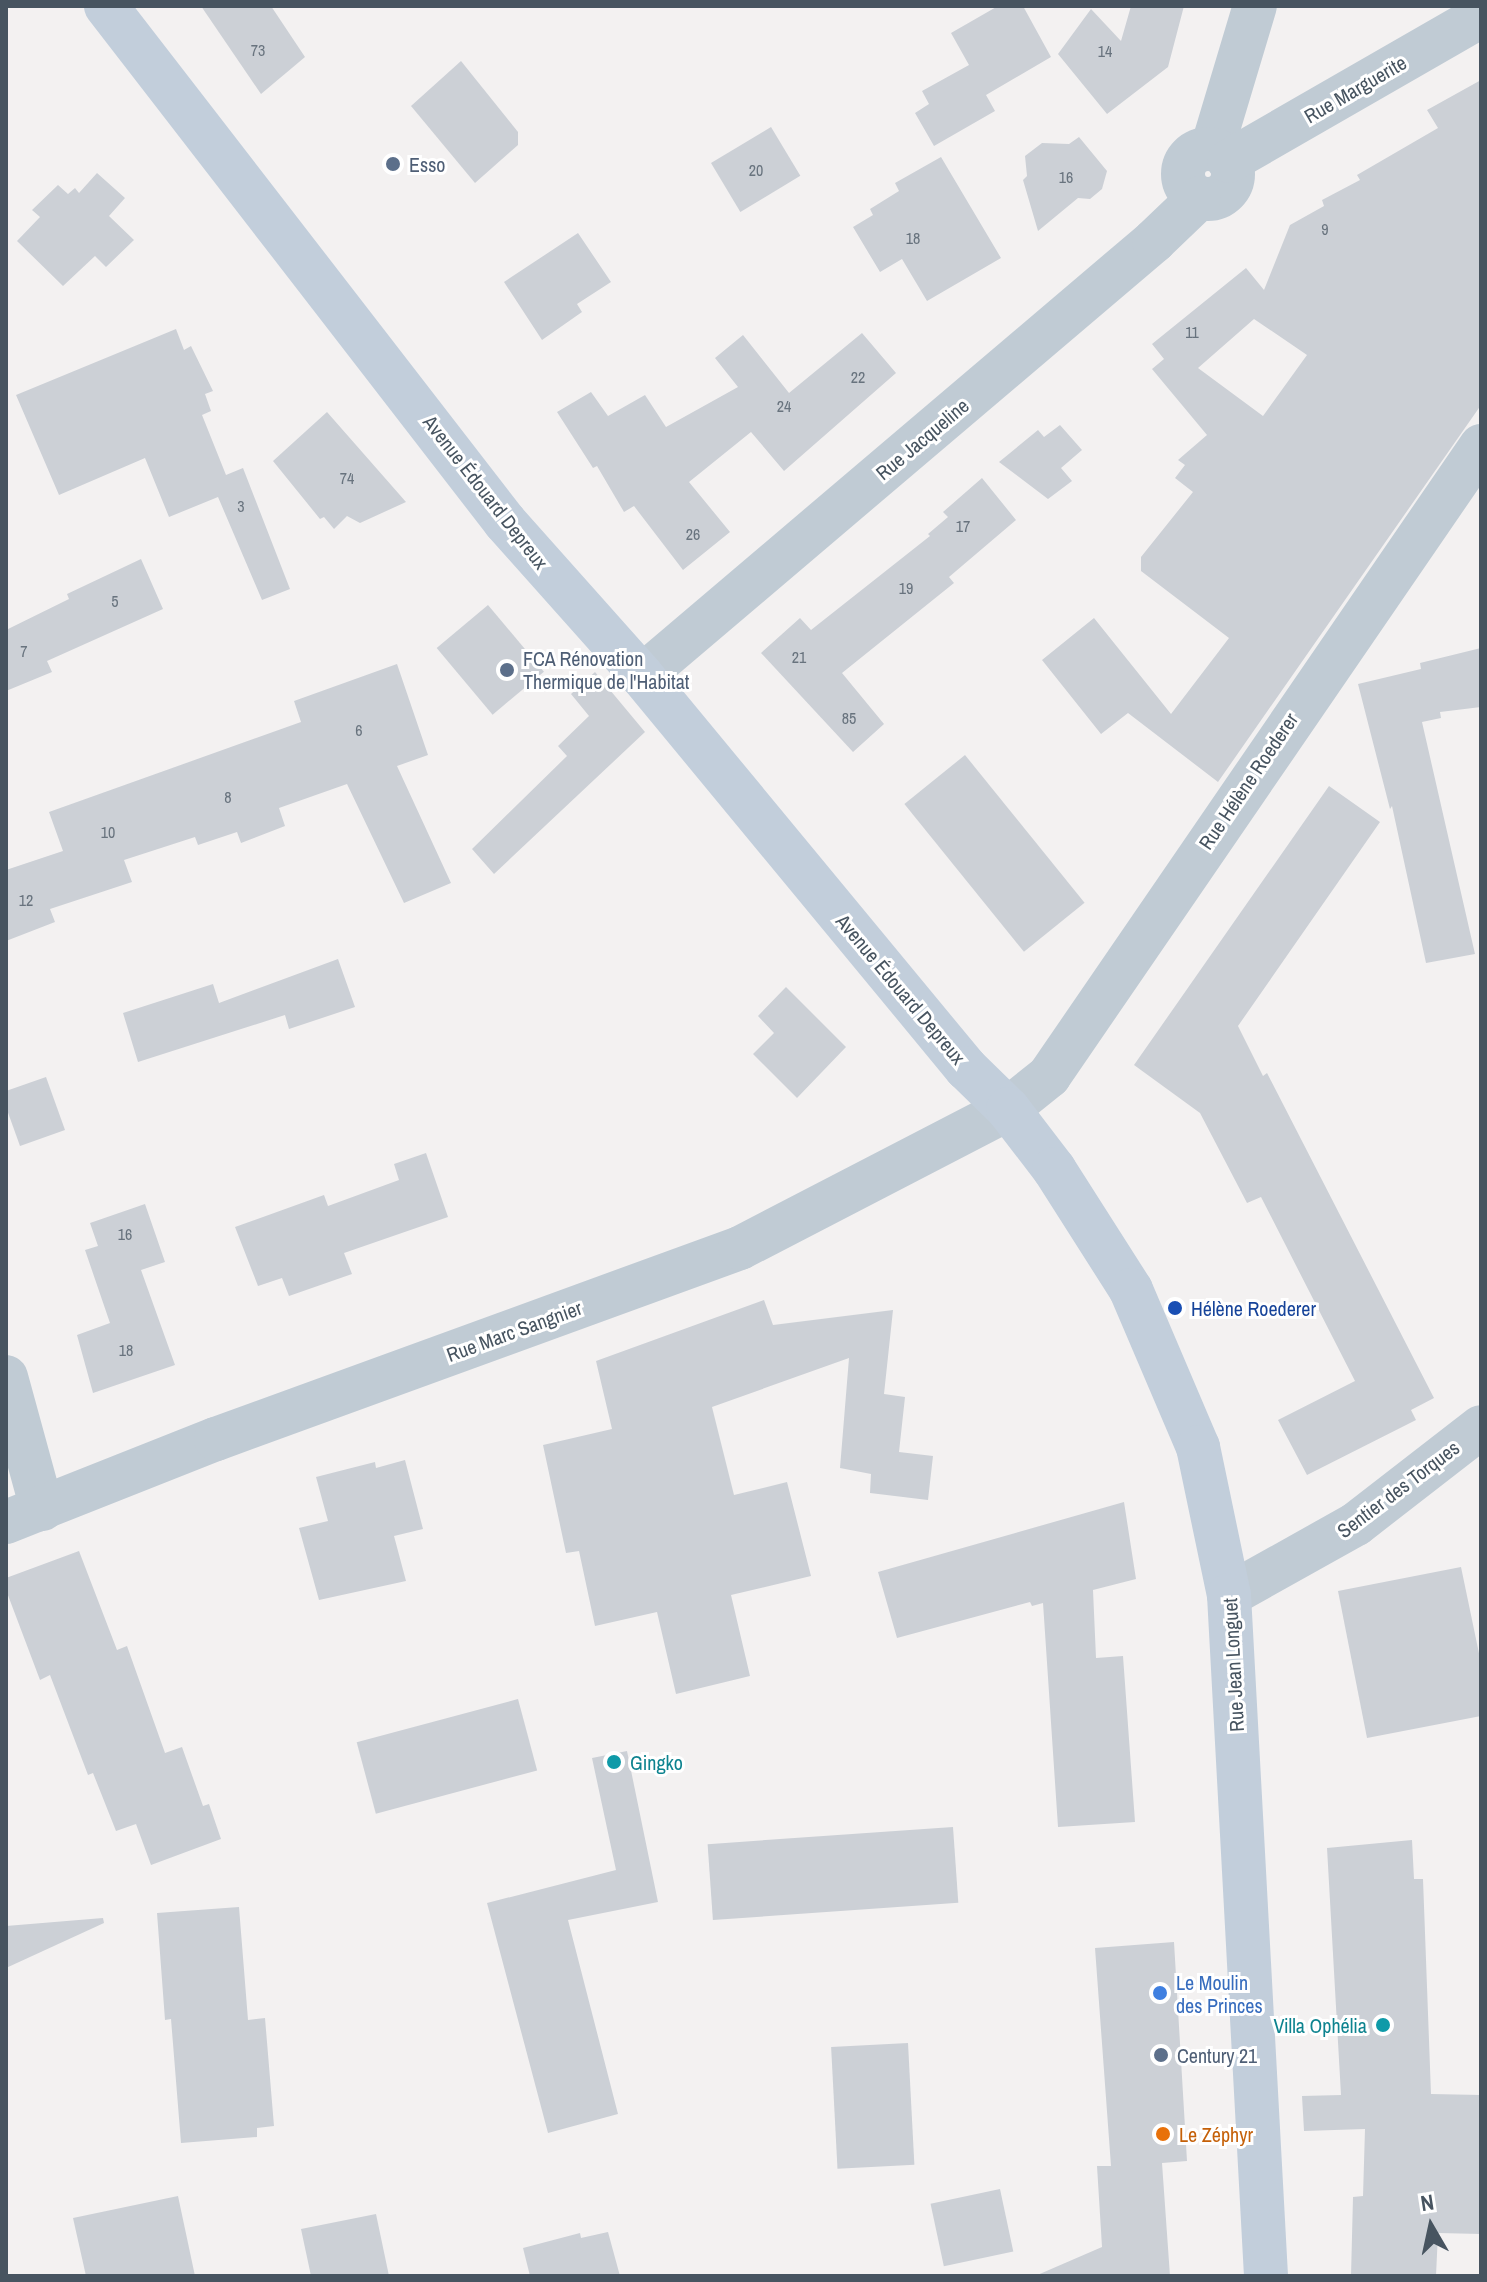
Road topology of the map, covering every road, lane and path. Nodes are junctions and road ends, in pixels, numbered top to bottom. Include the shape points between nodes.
1 (106, 6) edge
2 (1255, 6) edge
3 (1481, 16) edge
4 (1221, 155) junction
5 (1199, 198) joint
6 (1481, 446) edge
7 (642, 676) junction
8 (1008, 1109) junction
9 (6, 1377) edge
10 (1481, 1427) edge
11 (24, 1516) edge
12 (1229, 1595) junction
13 (1266, 2276) edge

1 - 7 street, Avenue Édouard Depreux via 505,522
2 - 4 street
3 - 4 street, Rue Marguerite
4 - 5 street, Rue Marguerite via 1196,152 1185,164 1187,187
5 - 7 street, Rue Jacqueline
6 - 8 street, Rue Hélène Roederer via 1049,1076
7 - 8 street, Avenue Édouard Depreux via 966,1068
8 - 11 street, Rue Marc Sangnier via 740,1248 216,1439
8 - 12 street, Rue Jean Longuet via 1054,1169 1131,1290 1198,1447
9 - 11 street
10 - 12 street, Sentier des Torques via 1356,1524
12 - 13 street, Rue Jean Longuet

